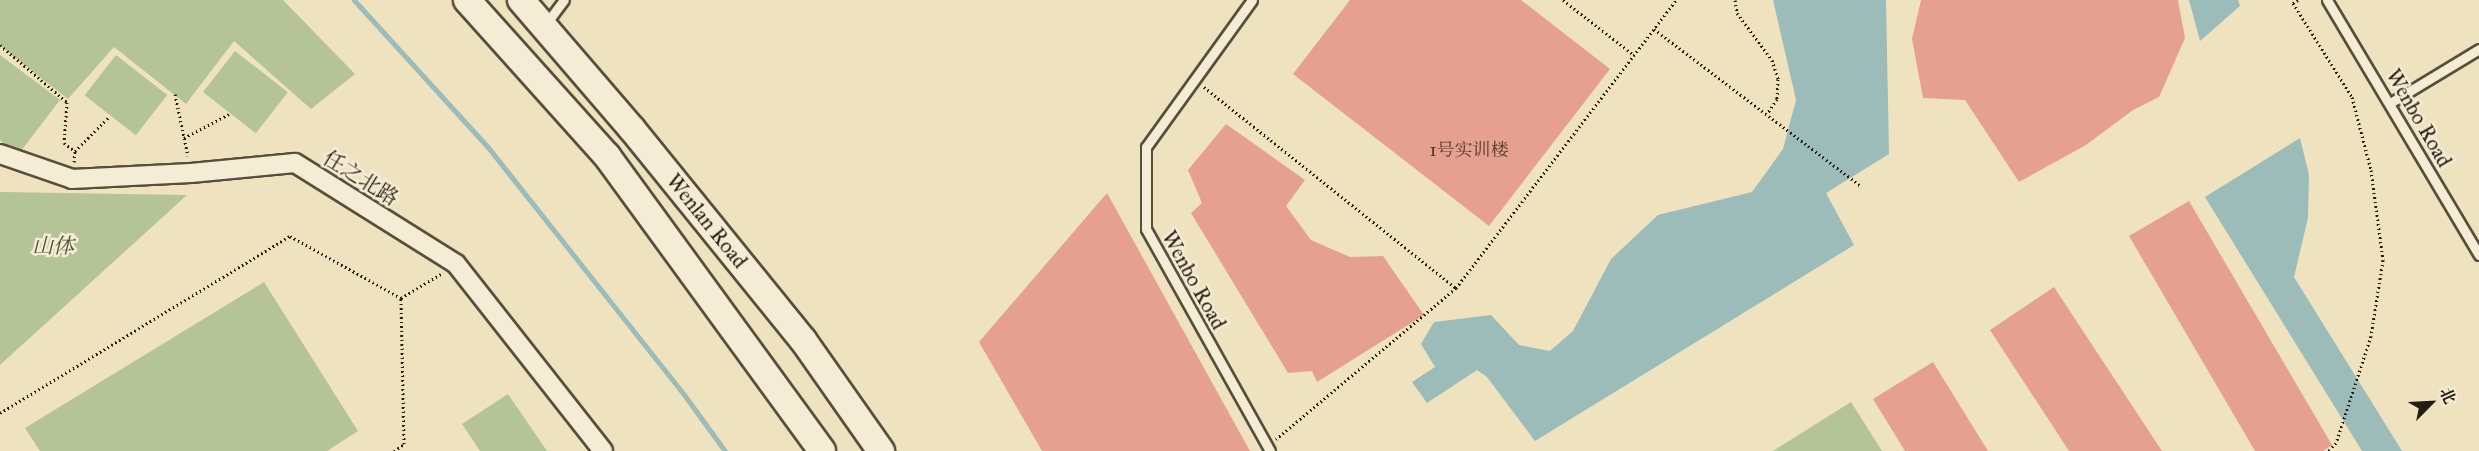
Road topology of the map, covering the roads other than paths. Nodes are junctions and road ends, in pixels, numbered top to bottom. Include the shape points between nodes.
1 (467, 0) edge
2 (521, 0) edge
3 (564, 0) edge
4 (1252, 0) edge
5 (2327, 0) edge
6 (544, 26) junction
7 (2479, 49) edge
8 (2390, 103) junction
9 (0, 154) edge
10 (2479, 255) edge
11 (1269, 449) edge
12 (603, 451) edge
13 (822, 451) edge
14 (881, 451) edge

1 - 13 main road, Wenlan Road via 608,156
2 - 6 main road, Wenlan Road
3 - 6 lane
4 - 11 lane, Wenbo Road via 1146,147 1146,230
5 - 8 lane, Wenbo Road
6 - 14 main road, Wenlan Road via 803,340
7 - 8 lane
8 - 10 lane, Wenbo Road
9 - 12 street, 任之北路 via 72,179 295,163 456,264

